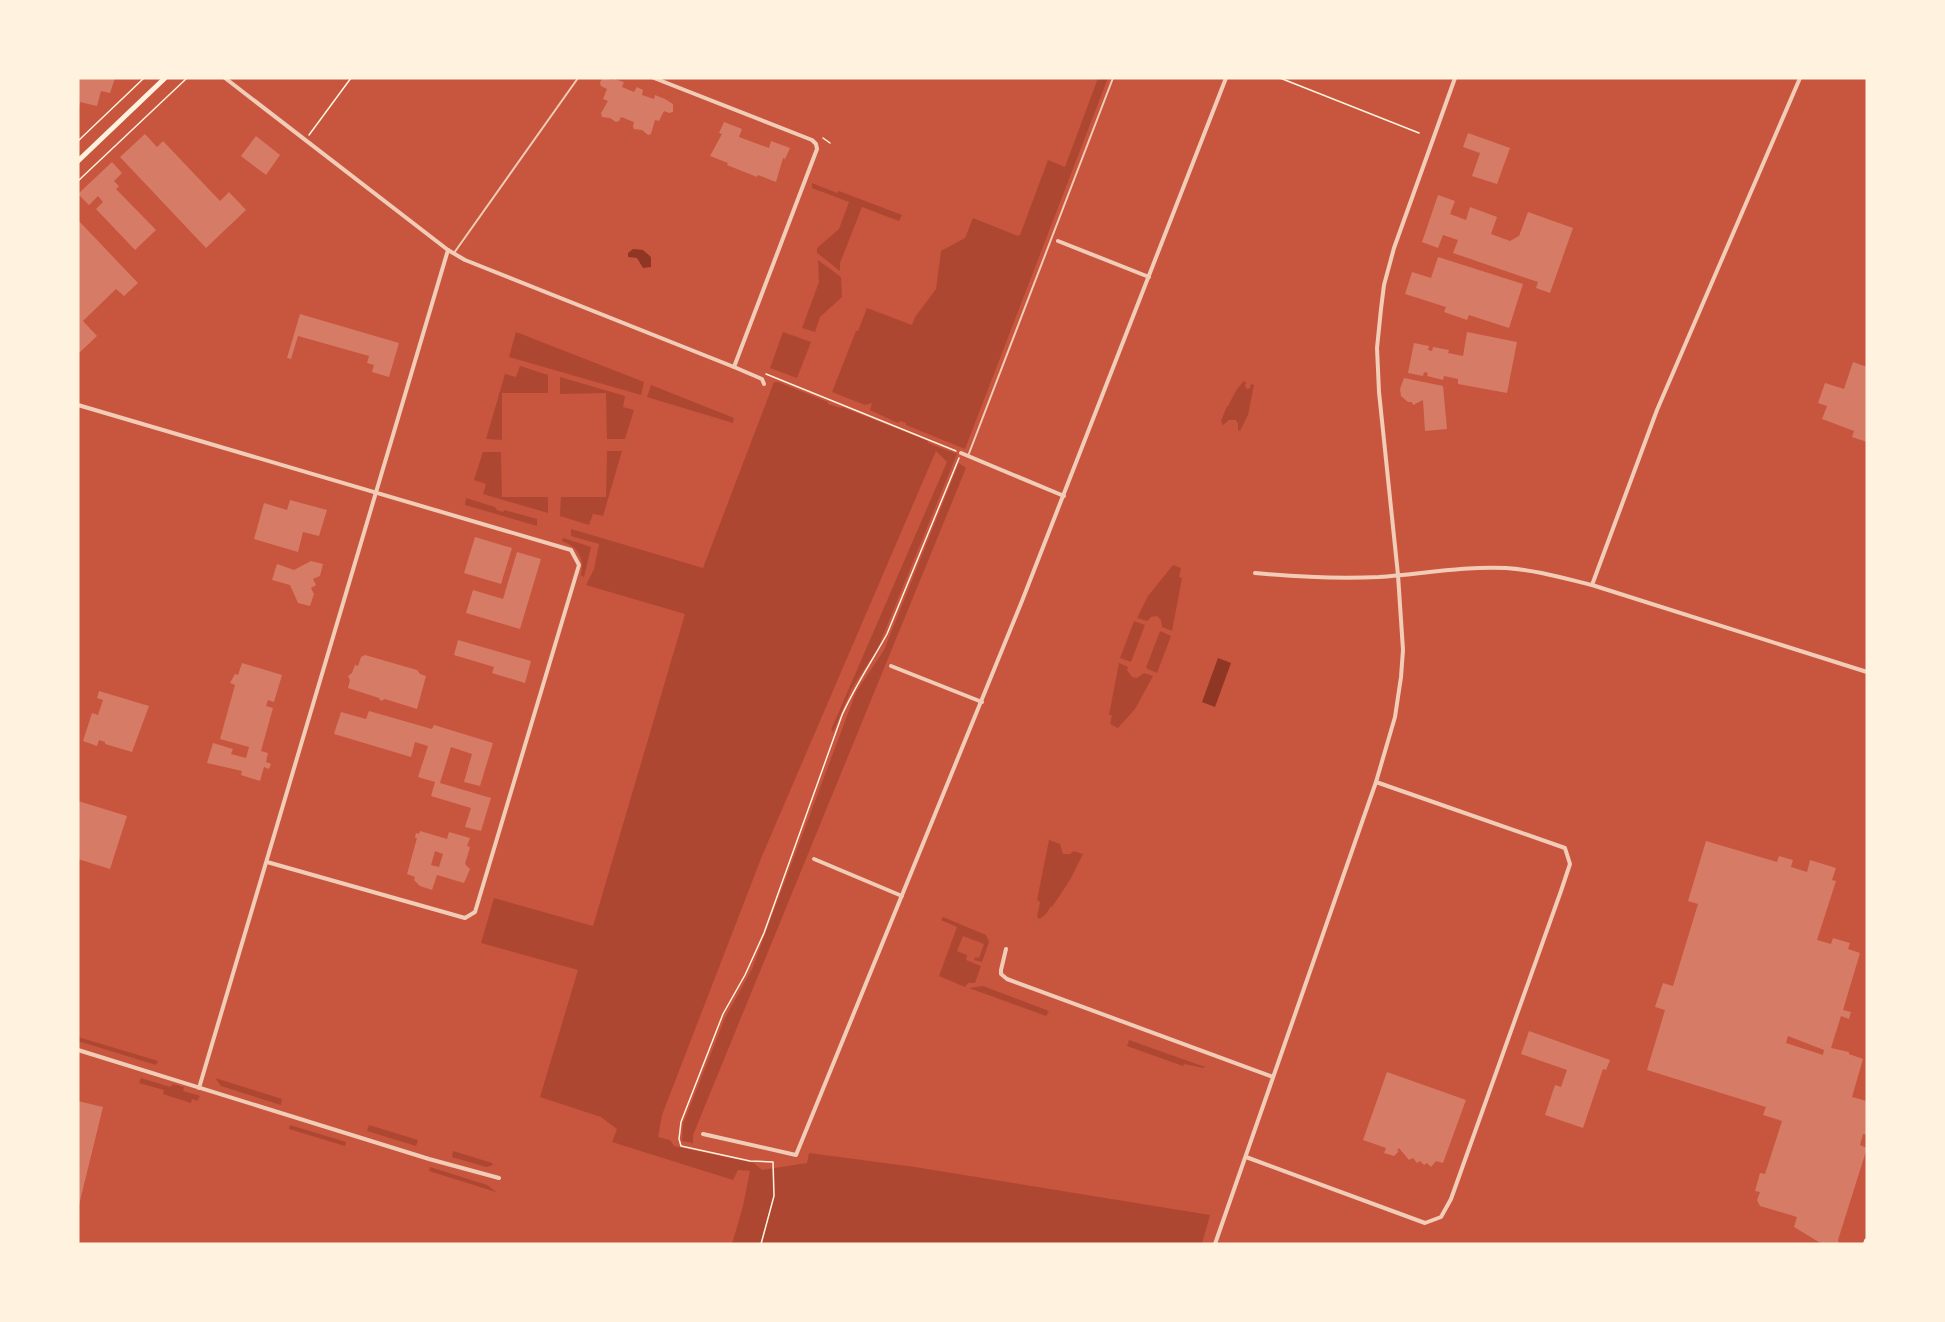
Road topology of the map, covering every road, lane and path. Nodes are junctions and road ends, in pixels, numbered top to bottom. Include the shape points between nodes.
1 (144, 78) edge
2 (165, 78) edge
3 (187, 78) edge
4 (225, 78) edge
5 (351, 78) edge
6 (578, 78) edge
7 (654, 78) edge
8 (1113, 78) edge
9 (1226, 78) edge
10 (1280, 78) edge
11 (1455, 78) edge
12 (1800, 78) edge
13 (1419, 133) dead end
14 (823, 138) dead end
15 (305, 140) junction
16 (78, 141) edge
17 (830, 143) dead end
18 (78, 160) edge
19 (78, 181) edge
20 (1058, 241) dead end
21 (448, 250) junction
22 (453, 253) junction
23 (1149, 277) junction
24 (734, 367) junction
25 (763, 372) dead end
26 (764, 384) dead end
27 (78, 405) edge
28 (961, 453) junction
29 (968, 456) junction
30 (375, 493) junction
31 (1064, 496) junction
32 (1255, 573) dead end
33 (1398, 575) junction
34 (1592, 585) junction
35 (891, 666) dead end
36 (1867, 672) edge
37 (982, 702) junction
38 (1376, 782) junction
39 (814, 859) dead end
40 (267, 862) junction
41 (902, 896) junction
42 (1006, 949) dead end
43 (78, 1050) edge
44 (1273, 1077) junction
45 (199, 1088) junction
46 (702, 1134) dead end
47 (1246, 1157) junction
48 (499, 1178) dead end
49 (761, 1244) edge
50 (1215, 1244) edge

1 - 16 path
2 - 18 main road
3 - 19 path
4 - 15 street
5 - 15 path
6 - 22 lane
7 - 24 street via 816,144
8 - 29 lane
9 - 23 street
10 - 13 path
11 - 33 street via 1394,248 1381,309 1378,392
12 - 34 street via 1661,400
14 - 17 path
15 - 21 street
20 - 23 street
21 - 22 street
21 - 30 street
22 - 24 street
23 - 31 street
24 - 26 street via 762,379
25 - 28 path
27 - 30 street
28 - 29 street
28 - 49 path via 887,633 842,714 764,933 723,1014 681,1122 681,1146 773,1162 774,1196
29 - 31 street
30 - 40 street
30 - 40 street via 571,550 579,566 475,912 465,918
31 - 37 street
32 - 33 street via 1321,578
33 - 34 street via 1504,568 1546,573
33 - 38 street via 1401,676 1395,717
34 - 36 street
35 - 37 street
37 - 41 street
38 - 44 street
38 - 47 street via 1566,849 1570,864 1561,891 1441,1216 1425,1223
39 - 41 street
40 - 45 street
41 - 46 street via 796,1155
42 - 44 street via 1001,974 1007,979
43 - 45 street
44 - 47 street
45 - 48 street
47 - 50 street

